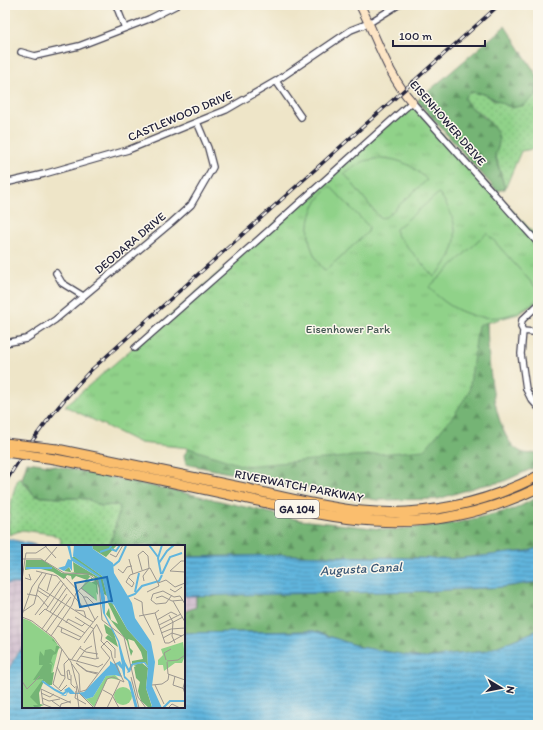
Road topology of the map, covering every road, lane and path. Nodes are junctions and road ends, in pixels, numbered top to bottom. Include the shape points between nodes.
1 (116, 5) edge
2 (177, 5) edge
3 (360, 5) edge
4 (398, 5) edge
5 (369, 23) junction
6 (125, 28) junction
7 (21, 52) dead end
8 (276, 81) junction
9 (412, 102) junction
10 (301, 117) dead end
11 (198, 122) junction
12 (5, 183) edge
13 (538, 243) edge
14 (56, 273) dead end
15 (83, 296) junction
16 (538, 305) edge
17 (538, 329) edge
18 (523, 331) junction
19 (5, 343) edge
20 (135, 348) dead end
21 (538, 407) edge
22 (5, 443) edge
23 (5, 452) edge
24 (538, 476) edge
25 (538, 488) edge

1 - 6 street
2 - 6 street
3 - 5 street, EISENHOWER DRIVE
4 - 5 street, CASTLEWOOD DRIVE
5 - 8 street, CASTLEWOOD DRIVE via 351,30
5 - 9 street, EISENHOWER DRIVE via 390,70
6 - 7 street via 50,54 35,56
8 - 10 street
8 - 11 street, CASTLEWOOD DRIVE via 226,110
9 - 13 street, EISENHOWER DRIVE
9 - 20 street
11 - 12 street, CASTLEWOOD DRIVE via 128,150
11 - 15 street, DEODARA DRIVE via 213,167 194,200 171,223
14 - 15 street via 62,283
15 - 19 street, DEODARA DRIVE via 55,320 26,339
16 - 18 street via 522,320
17 - 18 street via 533,332
18 - 21 street via 523,373 530,399
22 - 24 main road, RIVERWATCH PARKWAY / GA 104, bridge via 57,449 330,506 390,513 432,510 484,499
23 - 25 main road, RIVERWATCH PARKWAY / GA 104, bridge via 55,459 324,515 374,522 445,518 503,503

